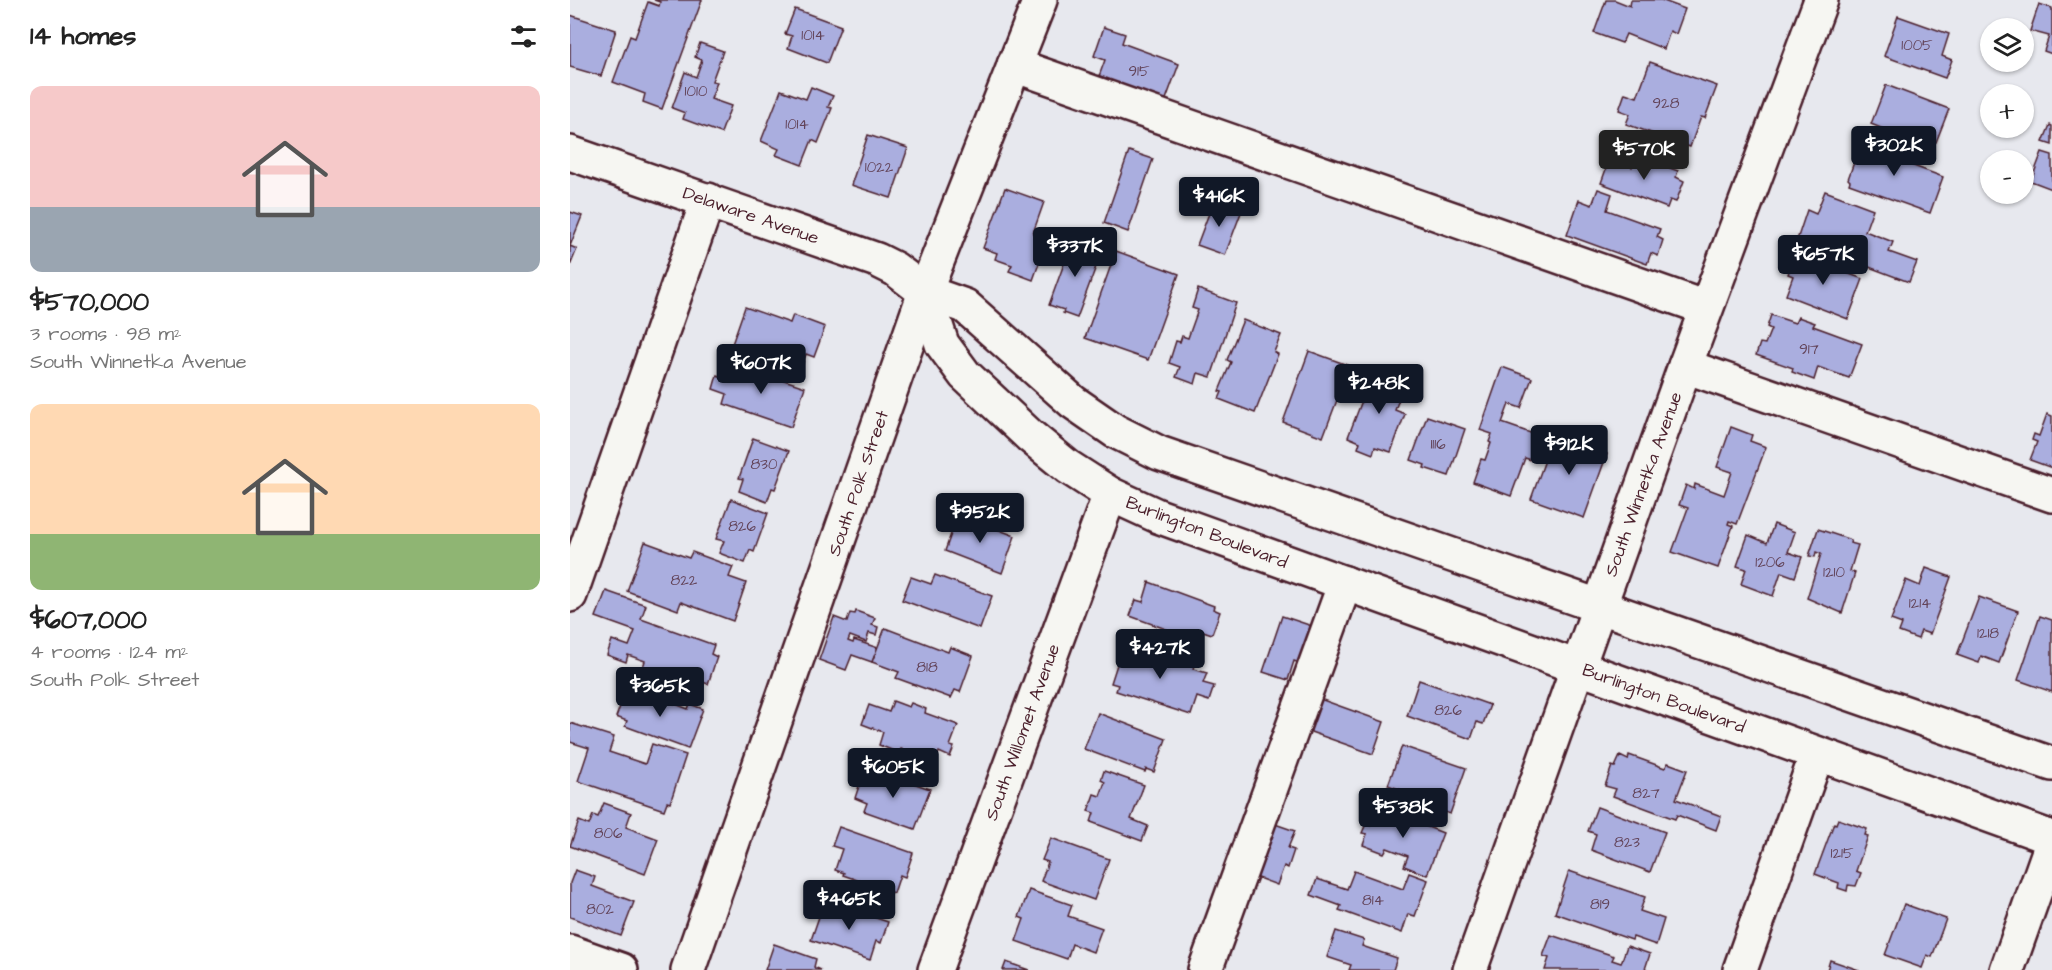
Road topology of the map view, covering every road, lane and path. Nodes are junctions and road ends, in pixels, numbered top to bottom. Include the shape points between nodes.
1 (1040, 0) edge
2 (1821, 0) edge
3 (1014, 65) junction
4 (570, 153) edge
5 (708, 200) junction
6 (925, 292) junction
7 (1707, 308) junction
8 (1685, 366) junction
9 (1110, 494) junction
10 (2052, 495) edge
11 (1345, 583) junction
12 (570, 595) edge
13 (1600, 606) junction
14 (1579, 667) junction
15 (1818, 754) junction
16 (2052, 764) edge
17 (2052, 838) edge
18 (2052, 843) edge
19 (570, 952) edge
20 (621, 970) edge
21 (688, 970) edge
22 (935, 970) edge
23 (1204, 970) edge
24 (1470, 970) edge
25 (1740, 970) edge
26 (2007, 970) edge

1 - 3 street, South Polk Street
2 - 7 street, South Winnetka Avenue
3 - 6 street, South Polk Street
3 - 7 street
4 - 5 street, Delaware Avenue
5 - 6 street, Delaware Avenue via 877,260
5 - 12 street
6 - 9 street, Burlington Boulevard via 942,344 965,375 1030,436
6 - 13 street via 965,306 1073,402 1115,431 1159,453
6 - 21 street, South Polk Street
7 - 8 street, South Winnetka Avenue
8 - 10 street
8 - 13 street, South Winnetka Avenue
9 - 11 street, Burlington Boulevard via 1158,516
9 - 22 street, South Willomet Avenue
11 - 14 street, Burlington Boulevard
11 - 23 street
13 - 14 street, South Winnetka Avenue
13 - 16 street
14 - 15 street, Burlington Boulevard
14 - 24 street, South Winnetka Avenue
15 - 17 street, Burlington Boulevard
15 - 25 street
18 - 26 street
19 - 20 street

